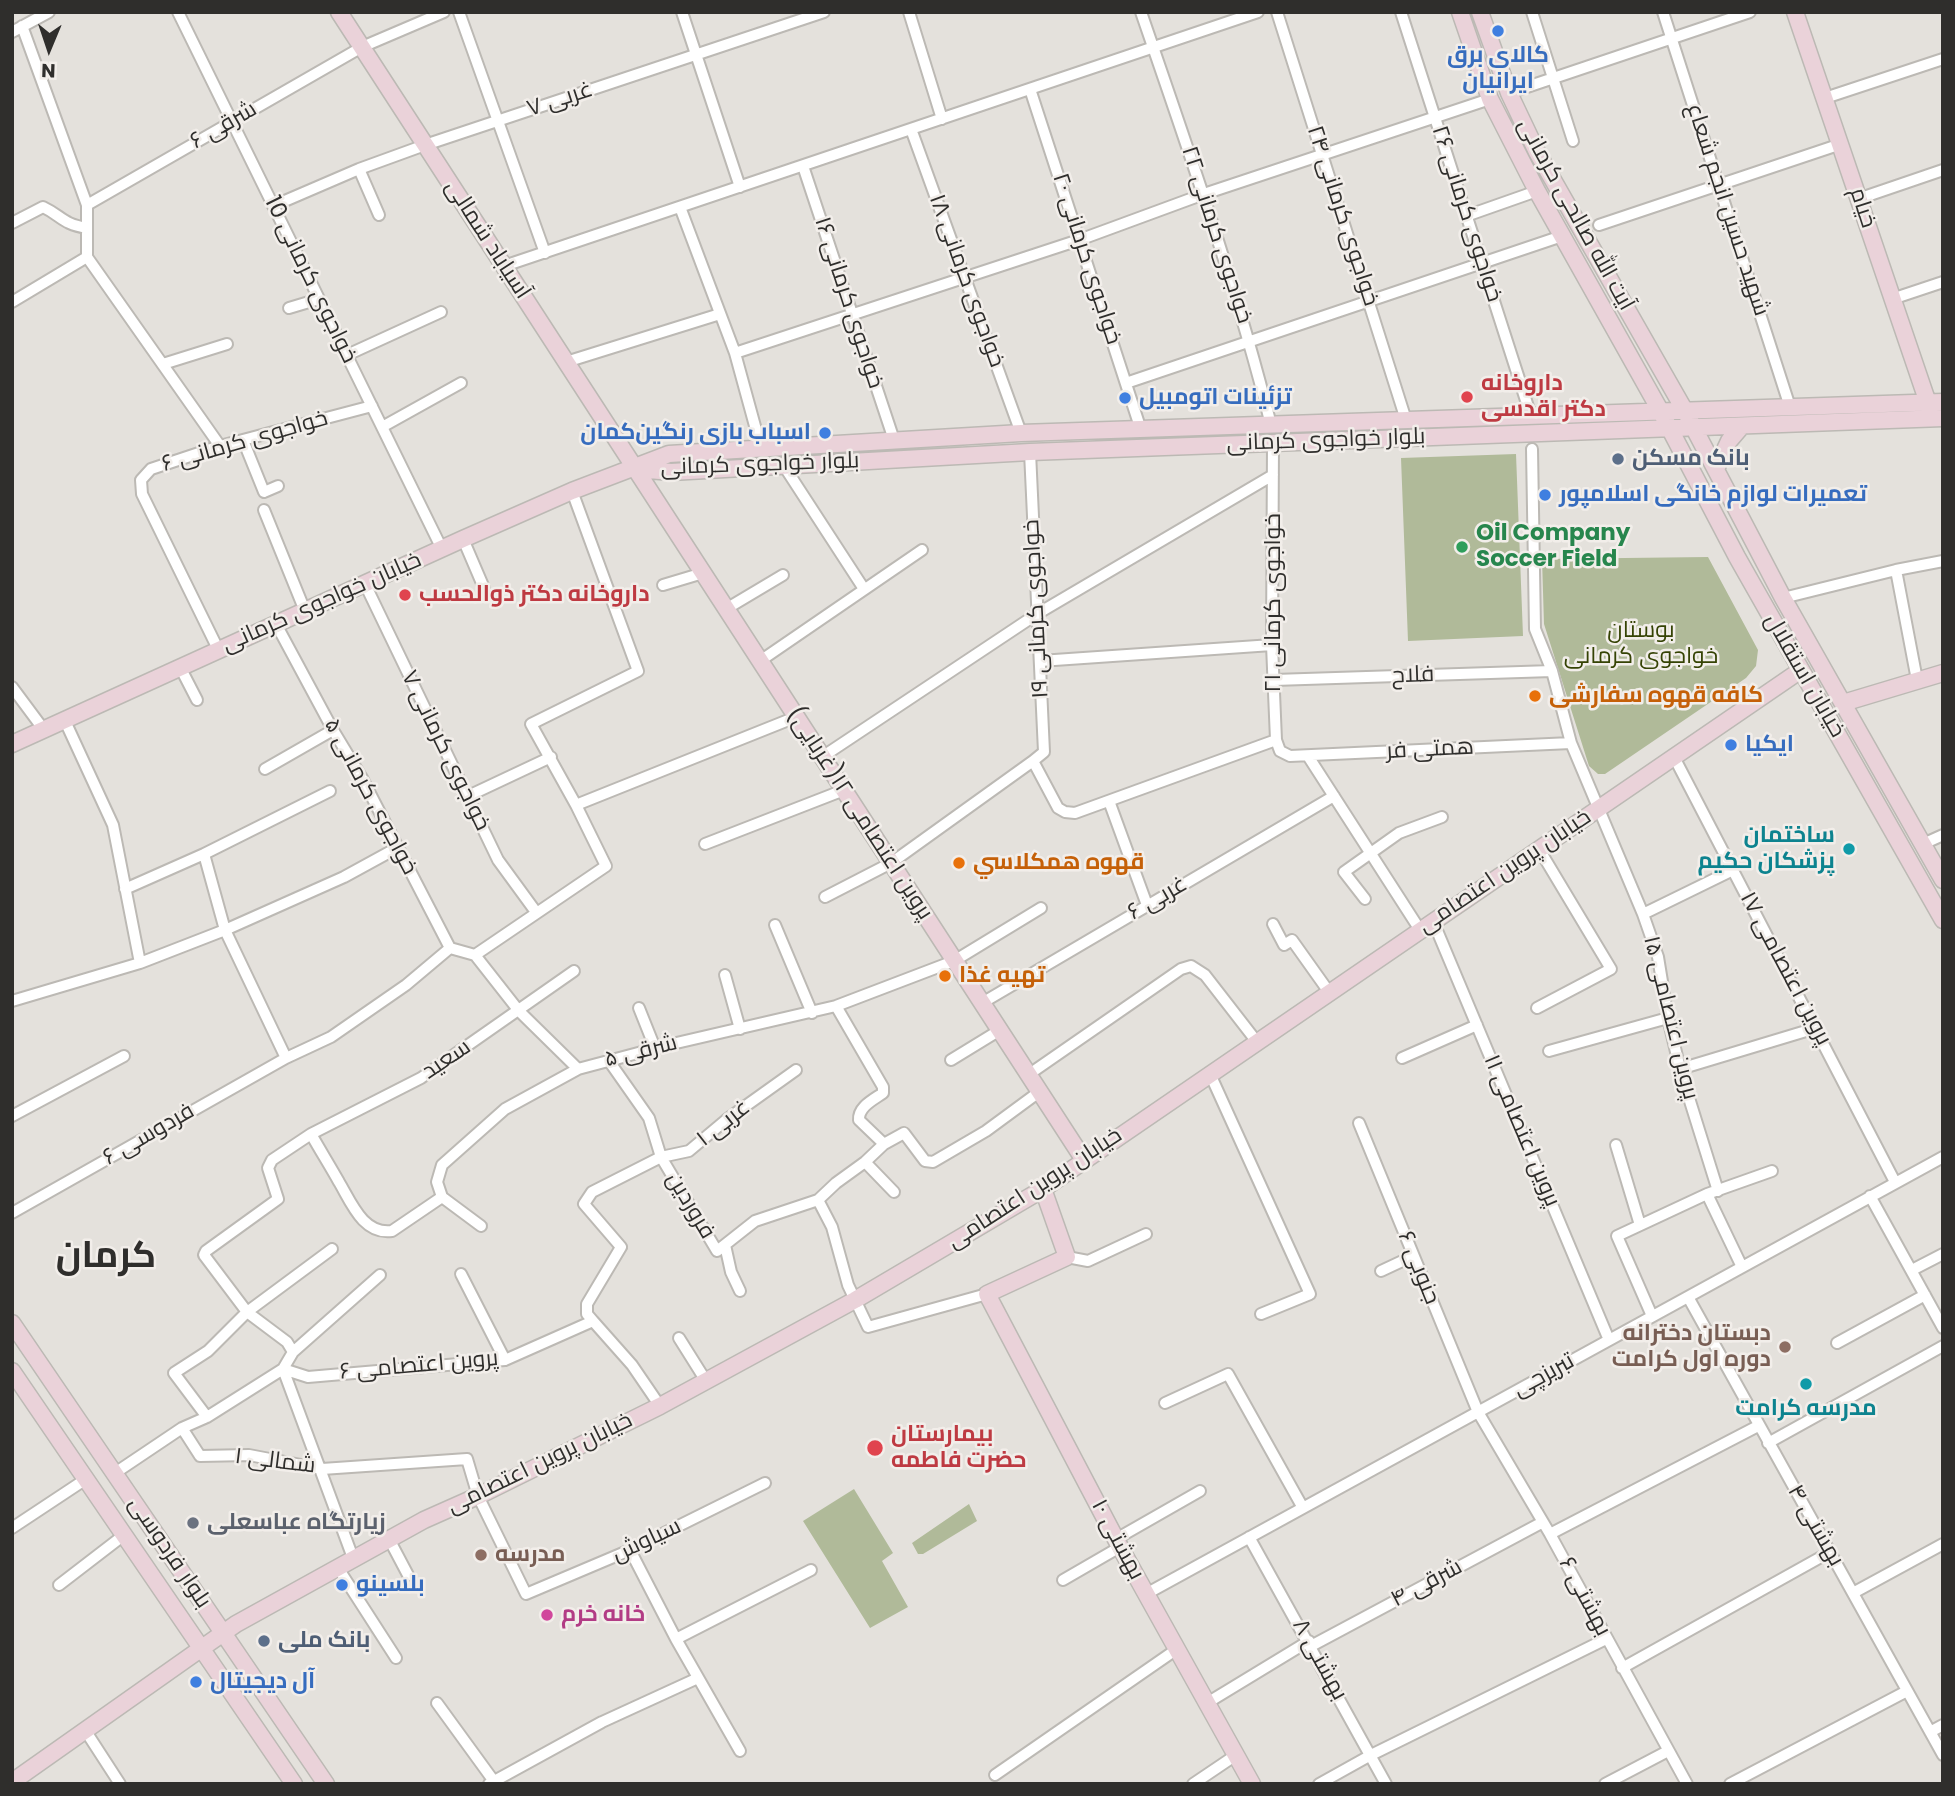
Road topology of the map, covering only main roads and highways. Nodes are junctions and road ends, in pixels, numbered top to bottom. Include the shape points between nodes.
1 (339, 12) edge
2 (1460, 12) edge
3 (1480, 12) edge
4 (1796, 12) edge
5 (1605, 272) junction
6 (1587, 282) junction
7 (1936, 403) edge
8 (1685, 411) junction
9 (1661, 412) junction
10 (1943, 418) edge
11 (1741, 427) junction
12 (1695, 428) junction
13 (1670, 429) junction
14 (635, 468) junction
15 (1716, 469) junction
16 (1746, 526) junction
17 (1725, 535) junction
18 (1801, 670) junction
19 (1943, 673) edge
20 (1843, 703) junction
21 (12, 744) edge
22 (1943, 880) edge
23 (1943, 920) edge
24 (1084, 1160) junction
25 (1042, 1189) junction
26 (12, 1323) edge
27 (12, 1371) edge
28 (223, 1633) junction
29 (201, 1649) junction
30 (19, 1780) edge
31 (294, 1784) edge
32 (326, 1784) edge
33 (1252, 1784) edge

1 - 14 main road, آسیاباد شمالی
2 - 6 main road, آیت الله صالحی کرمانی via 1490,99
3 - 5 main road, آیت الله صالحی کرمانی via 1509,93 1537,152
4 - 7 main road, خیام via 1892,299
5 - 6 main road
5 - 8 main road, آیت الله صالحی کرمانی
6 - 9 main road, آیت الله صالحی کرمانی
7 - 8 main road, بلوار خواجوی کرمانی
8 - 9 main road, بلوار خواجوی کرمانی
8 - 12 main road, آیت الله صالحی کرمانی
9 - 13 main road, آیت الله صالحی کرمانی
9 - 14 main road, بلوار خواجوی کرمانی via 1021,433 669,454
10 - 11 main road, بلوار خواجوی کرمانی
11 - 12 main road, بلوار خواجوی کرمانی
11 - 15 main road via 1729,440
12 - 13 main road, بلوار خواجوی کرمانی
12 - 15 main road, خیابان استقلال
13 - 14 main road, بلوار خواجوی کرمانی via 1030,452 671,472
13 - 17 main road, خیابان استقلال
14 - 21 main road, خیابان خواجوی کرمانی via 463,539
14 - 24 main road, پروین اعتصامی ۱۲(غربایی)
15 - 16 main road, خیابان استقلال
16 - 17 main road
16 - 20 main road, خیابان استقلال
17 - 18 main road, خیابان استقلال
18 - 23 main road, خیابان استقلال
18 - 24 main road, خیابان پروین اعتصامی
19 - 20 main road
20 - 22 main road, خیابان استقلال
24 - 25 main road, خیابان پروین اعتصامی
25 - 28 main road, خیابان پروین اعتصامی via 855,1300 660,1406 424,1520
25 - 33 main road, بهشتی ۱۰ via 1067,1257 987,1294
26 - 28 main road, بلوار فردوسی
27 - 29 main road, بلوار فردوسی
28 - 29 main road, خیابان پروین اعتصامی
28 - 32 main road, بلوار فردوسی
29 - 30 main road, خیابان پروین اعتصامی
29 - 31 main road, بلوار فردوسی

